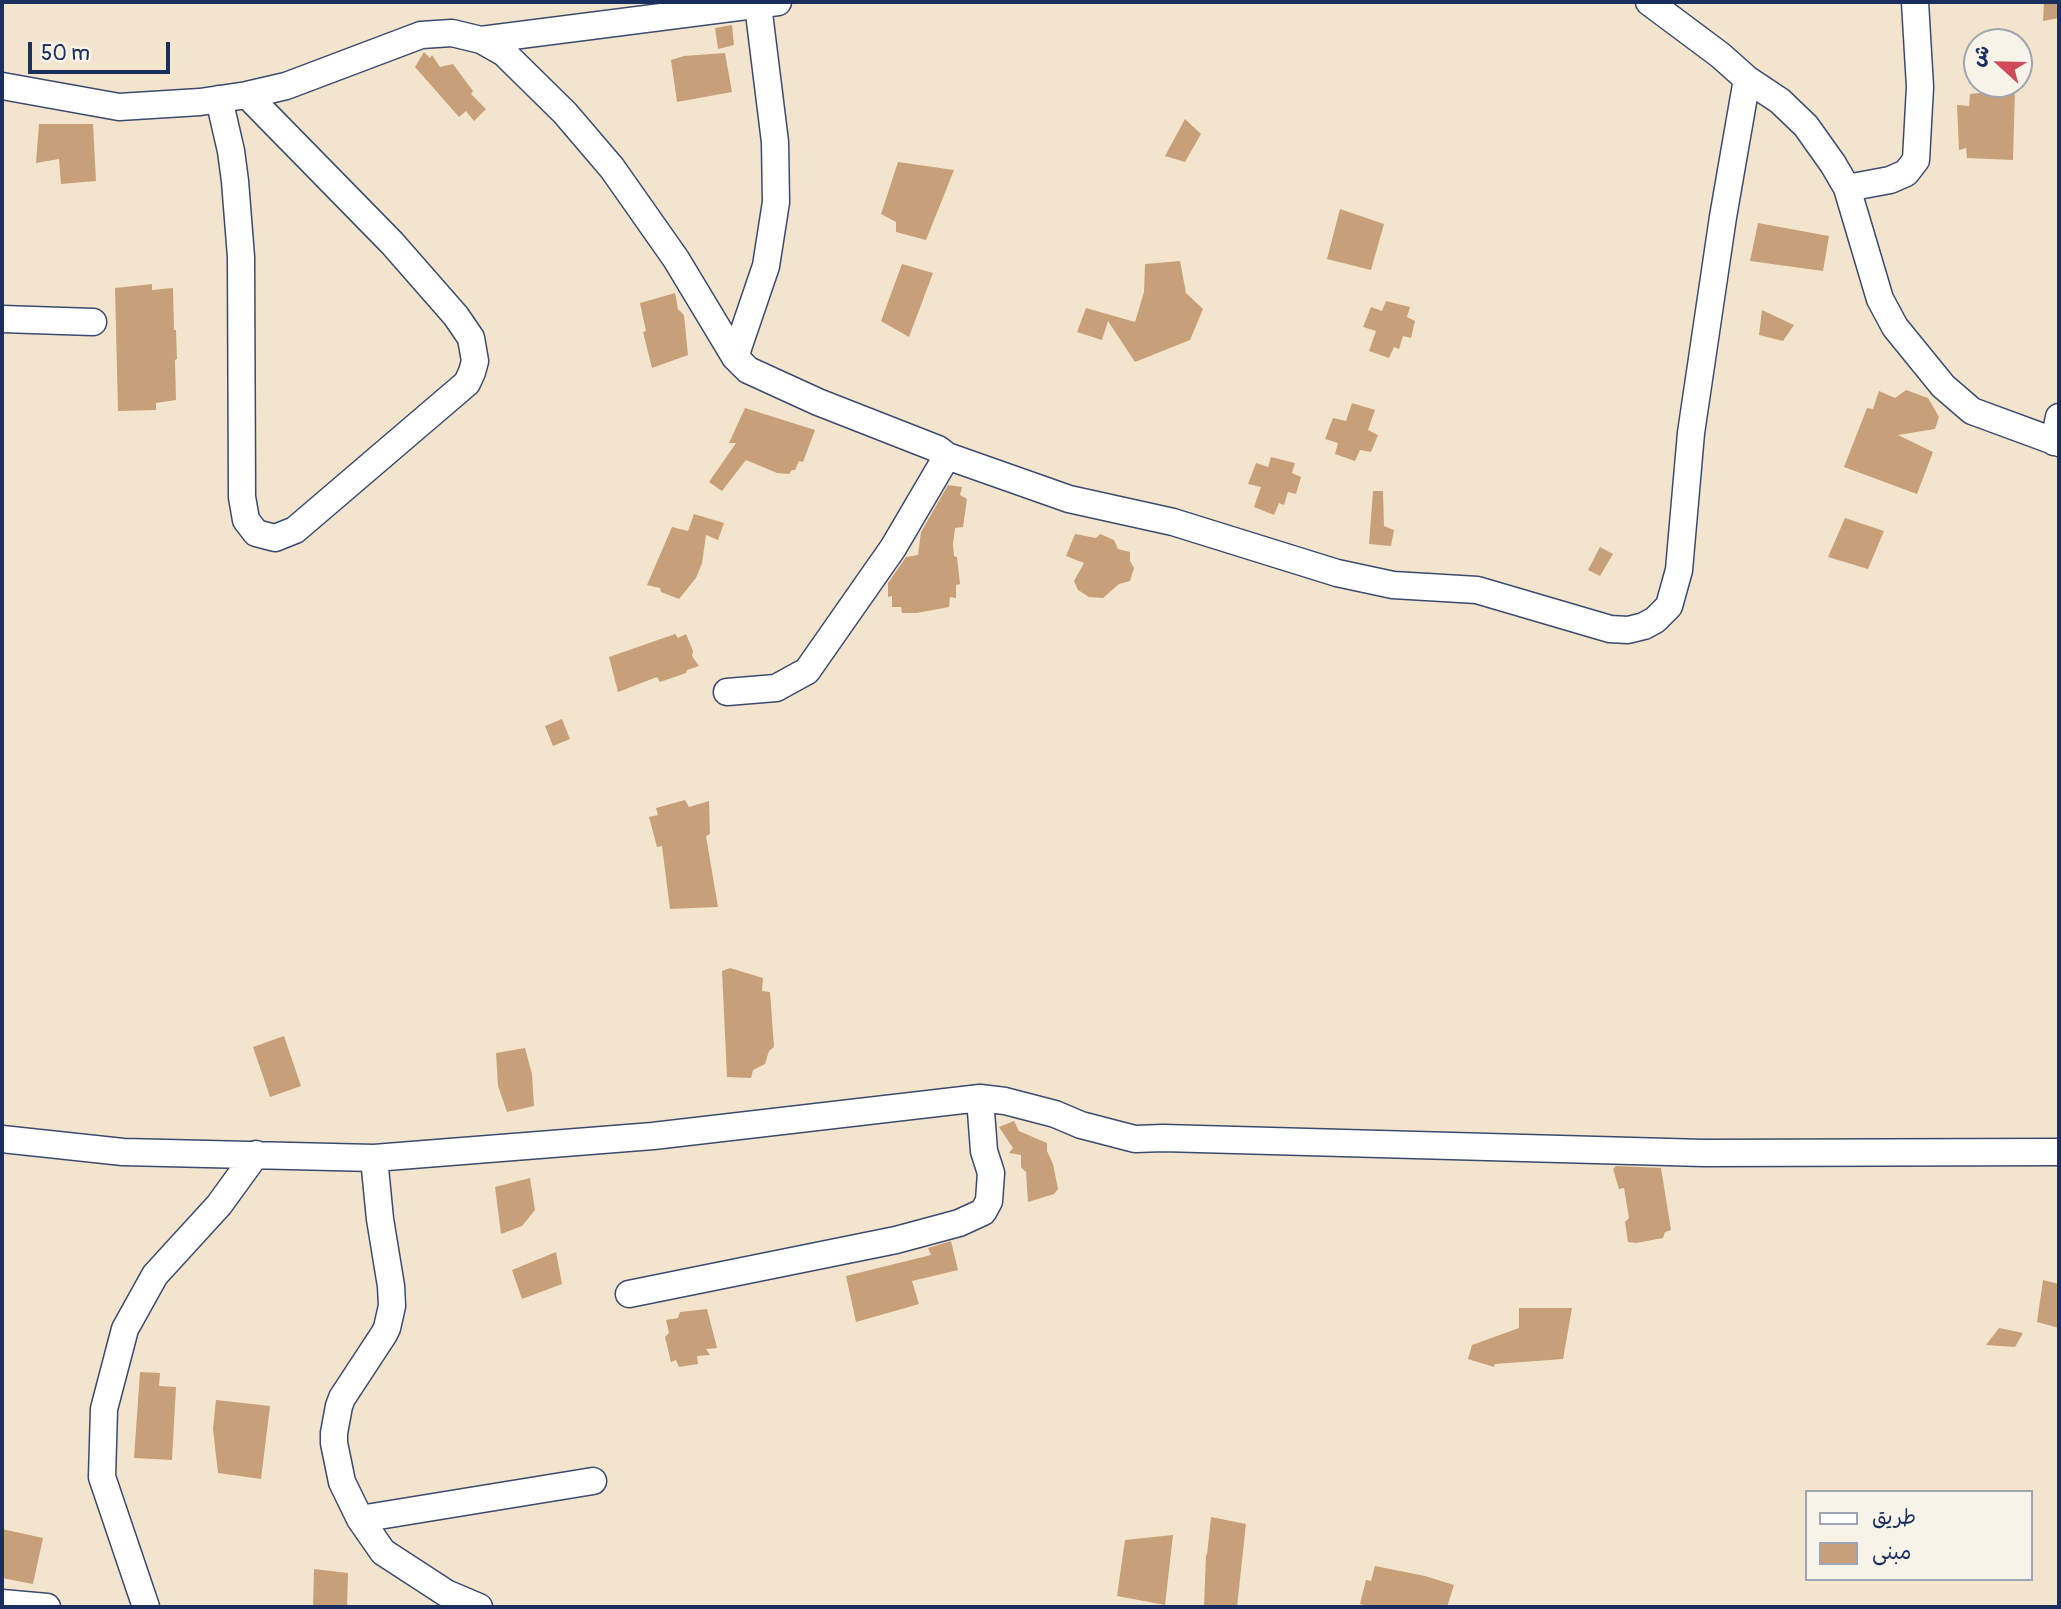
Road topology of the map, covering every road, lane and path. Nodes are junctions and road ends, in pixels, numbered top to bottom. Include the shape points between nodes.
1 (1649, 2) edge
2 (1915, 2) edge
3 (768, 3) edge
4 (481, 40) junction
5 (1747, 79) junction
6 (2, 86) edge
7 (247, 94) junction
8 (219, 99) junction
9 (1847, 188) junction
10 (2, 319) edge
11 (93, 322) dead end
12 (735, 357) junction
13 (2058, 434) edge
14 (947, 456) junction
15 (727, 692) dead end
16 (980, 1098) junction
17 (2, 1139) edge
18 (2059, 1152) edge
19 (256, 1154) junction
20 (374, 1158) junction
21 (629, 1294) dead end
22 (593, 1481) dead end
23 (360, 1519) junction
24 (2, 1604) edge
25 (47, 1607) edge
26 (146, 1607) edge
27 (479, 1607) edge

1 - 5 street
2 - 9 street via 1920,87 1916,160 1906,173 1891,180
3 - 4 street
3 - 12 street via 776,202 766,265
4 - 7 street via 452,33 421,35 286,86
4 - 12 street via 504,54 547,96 612,168 676,259
5 - 9 street via 1806,126
5 - 14 street via 1691,433 1679,570 1669,606 1644,626 1610,629 1477,590 1393,585 1337,573 1173,522 1069,499
6 - 8 street via 119,107
7 - 8 street
7 - 8 street via 456,316 471,338 475,361 467,383 295,530 275,538 256,533 246,520 242,497 241,257 236,181
9 - 13 street via 1880,299 1895,327 1943,386 1972,411
10 - 11 street
12 - 14 street via 766,379
14 - 15 street via 893,548 807,671 776,688
16 - 18 street via 1042,1110 1135,1139 1704,1153
16 - 20 street via 653,1136
16 - 21 street via 991,1173 989,1202 983,1212 896,1240
17 - 19 street via 123,1152
19 - 20 street
19 - 26 street via 219,1205 155,1275 125,1329 104,1409 102,1477
20 - 23 street via 392,1306 384,1334 342,1398 334,1433 342,1482
22 - 23 street
23 - 27 street via 391,1559 446,1593
24 - 25 street

